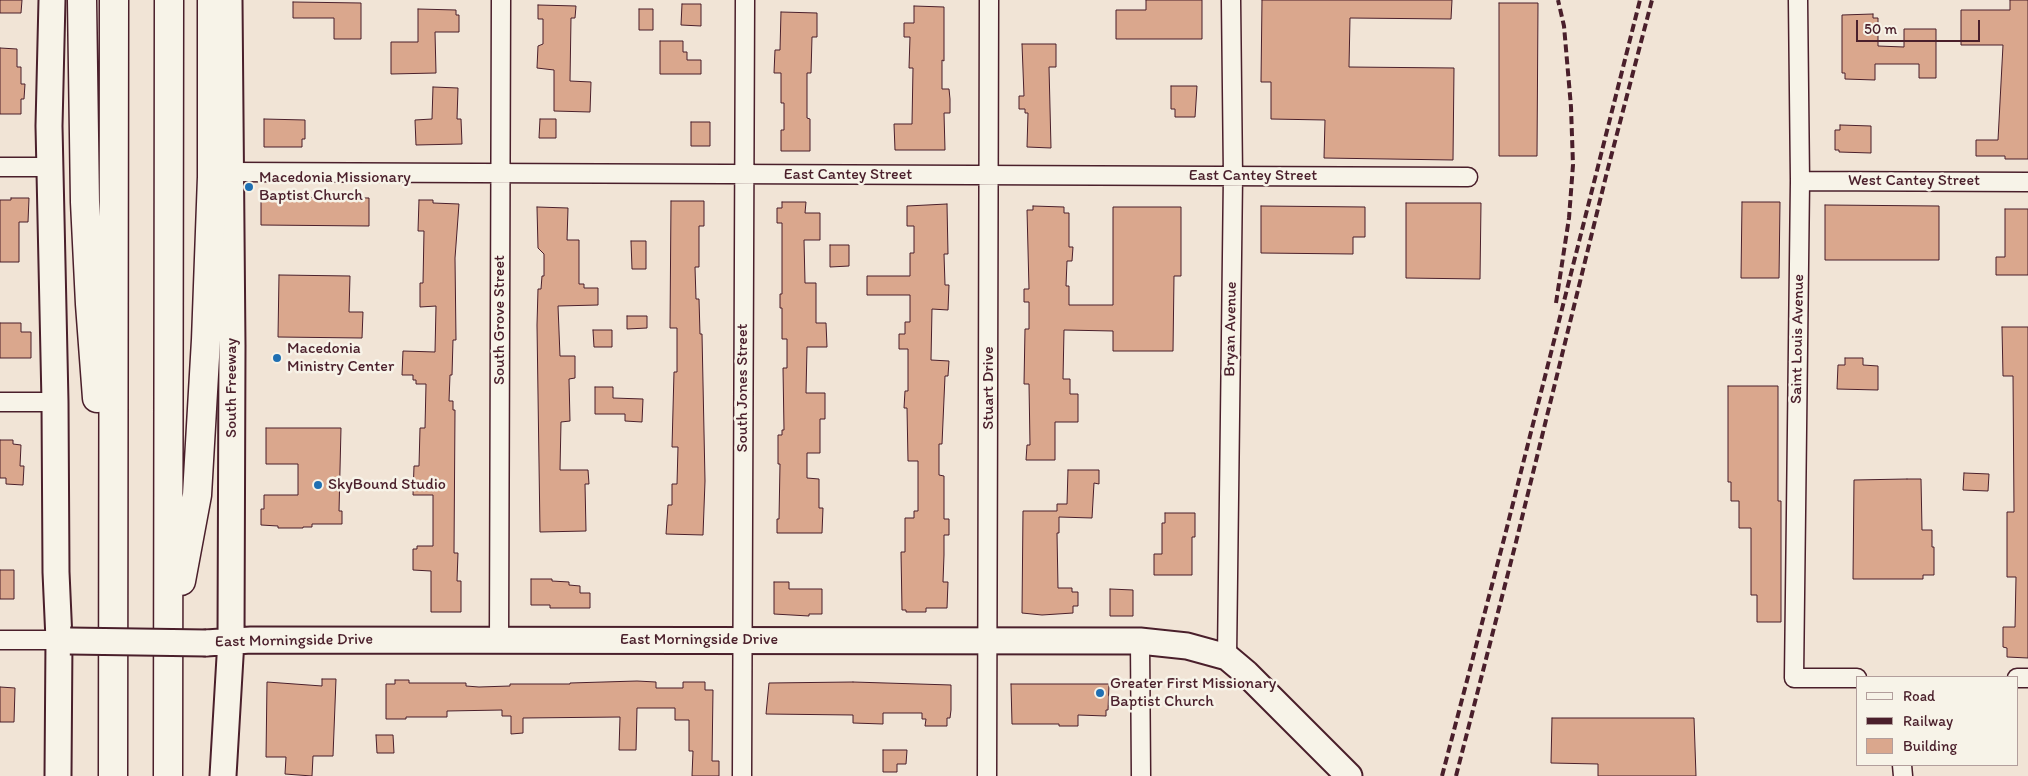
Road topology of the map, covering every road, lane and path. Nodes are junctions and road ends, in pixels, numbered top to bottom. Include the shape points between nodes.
1 (52, 0) edge
2 (82, 0) edge
3 (114, 0) edge
4 (169, 0) edge
5 (212, 0) edge
6 (229, 0) edge
7 (501, 0) edge
8 (745, 0) edge
9 (990, 0) edge
10 (1231, 0) edge
11 (1798, 0) edge
12 (0, 167) edge
13 (50, 167) junction
14 (229, 172) junction
15 (500, 173) junction
16 (744, 174) junction
17 (989, 175) junction
18 (1233, 176) junction
19 (1468, 177) dead end
20 (1800, 181) junction
21 (2028, 182) edge
22 (0, 402) edge
23 (55, 402) junction
24 (113, 607) junction
25 (988, 639) junction
26 (0, 640) edge
27 (65, 640) junction
28 (499, 640) junction
29 (742, 640) junction
30 (219, 641) junction
31 (1140, 641) junction
32 (1227, 657) junction
33 (1856, 678) edge
34 (168, 689) junction
35 (58, 776) edge
36 (113, 776) edge
37 (168, 776) edge
38 (223, 776) edge
39 (742, 776) edge
40 (987, 776) edge
41 (1141, 776) edge
42 (1349, 776) edge

1 - 13 main road
2 - 24 highway via 90,304
3 - 24 highway
4 - 34 highway
5 - 34 highway via 212,177 197,495 174,619
6 - 14 main road, South Freeway
7 - 15 street, South Grove Street
8 - 16 street, South Jones Street
9 - 17 street, Stuart Drive
10 - 18 street, Bryan Avenue
11 - 20 street, Saint Louis Avenue
12 - 13 street
13 - 23 main road
14 - 15 street, East Cantey Street
14 - 30 main road, South Freeway via 232,345
15 - 16 street, East Cantey Street
15 - 28 street, South Grove Street
16 - 17 street, East Cantey Street
16 - 29 street, South Jones Street
17 - 18 street, East Cantey Street
17 - 25 street, Stuart Drive
18 - 19 street, East Cantey Street
18 - 32 street, Bryan Avenue
20 - 21 street, West Cantey Street
20 - 33 street, Saint Louis Avenue via 1794,678
22 - 23 street
23 - 27 main road via 56,572
24 - 36 highway
25 - 29 main road, East Morningside Drive
25 - 31 main road, East Morningside Drive
25 - 40 street, Stuart Drive
26 - 27 street, East Morningside Drive
27 - 30 main road, East Morningside Drive, bridge
27 - 35 main road
28 - 29 main road, East Morningside Drive
28 - 30 main road, East Morningside Drive
29 - 39 street, South Jones Street
30 - 38 main road, South Freeway
31 - 32 main road, East Morningside Drive via 1187,646
31 - 41 street
32 - 42 main road, East Morningside Drive
34 - 37 highway

